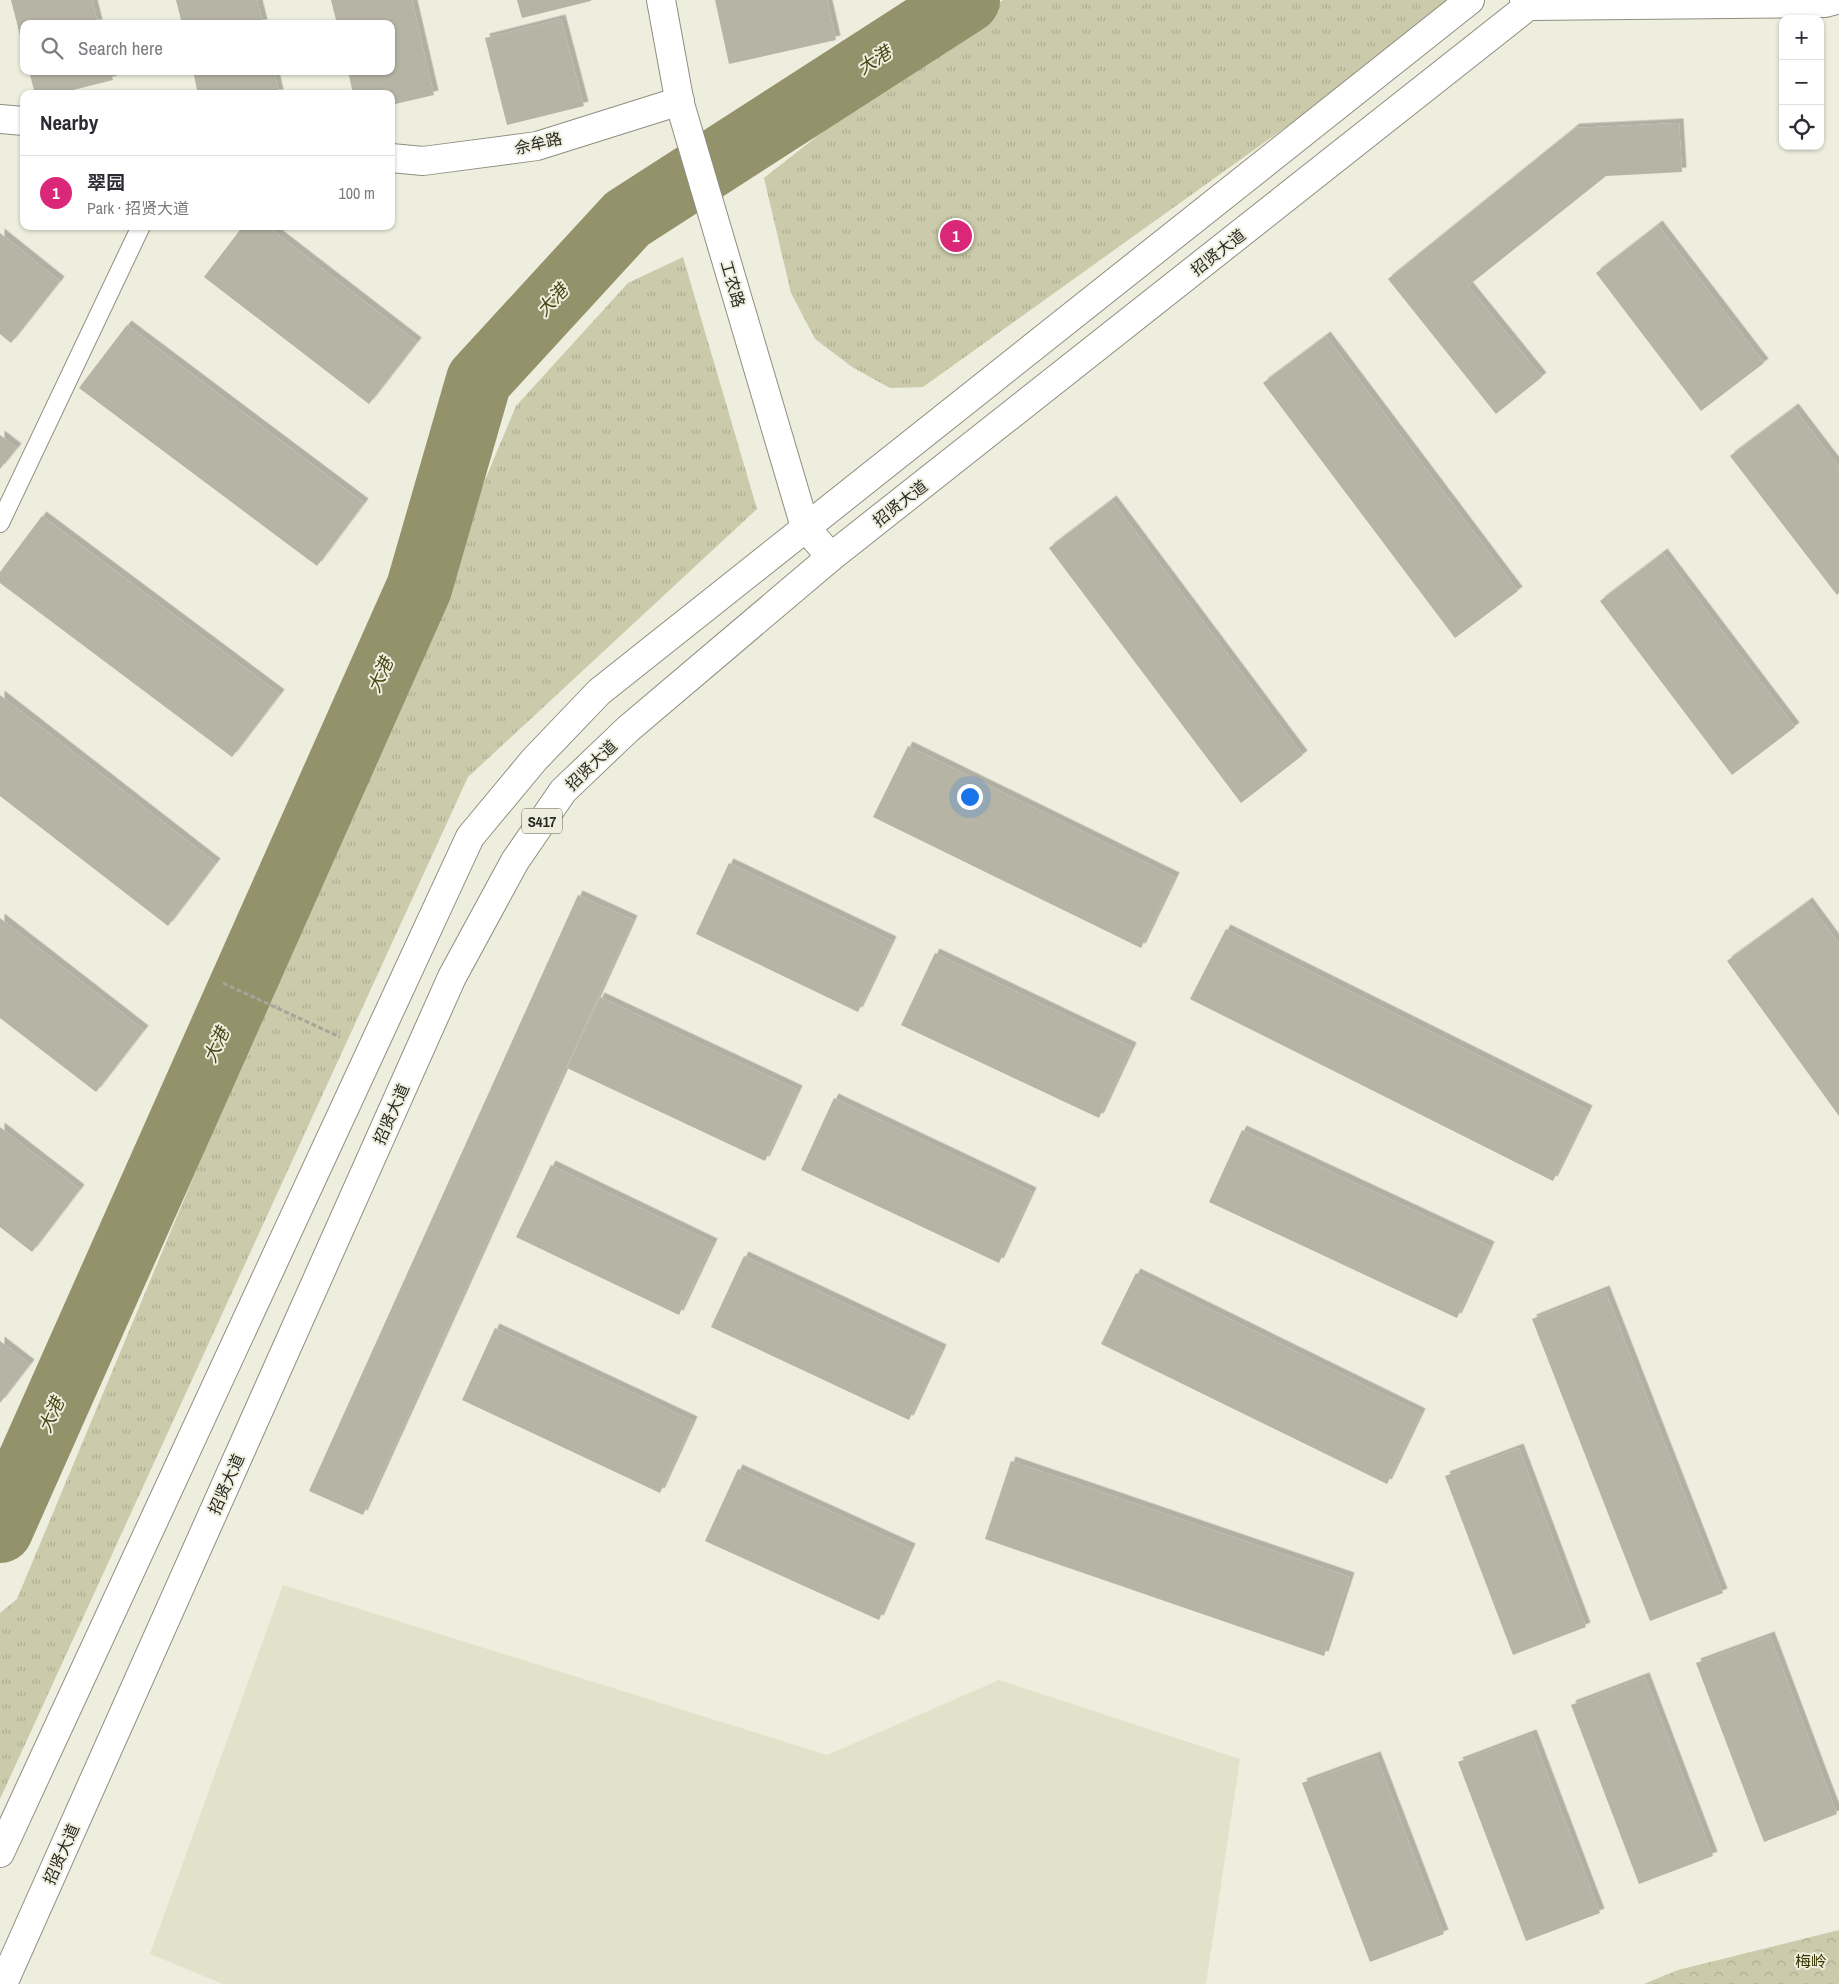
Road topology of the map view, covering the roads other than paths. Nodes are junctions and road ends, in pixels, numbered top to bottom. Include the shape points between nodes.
1 (661, 0) edge
2 (1470, 0) edge
3 (1836, 0) edge
4 (1530, 2) edge
5 (680, 103) junction
6 (0, 119) edge
7 (20, 122) edge
8 (395, 158) edge
9 (139, 230) edge
10 (0, 523) edge
11 (805, 527) junction
12 (831, 558) junction
13 (0, 1853) edge
14 (4, 1982) edge

1 - 5 main road, 工农路
2 - 11 main road, S417
3 - 4 main road, 招贤大道 via 1825,3
4 - 12 main road, 招贤大道 / S417
5 - 8 main road, 佘牟路 via 537,146 423,161
5 - 11 main road, 工农路
6 - 7 main road
9 - 10 lane
11 - 12 main road, 工农路
11 - 13 main road, S417 via 599,692 534,760 470,838
12 - 14 main road, 招贤大道 / S417 via 628,729 563,791 515,861 452,977

